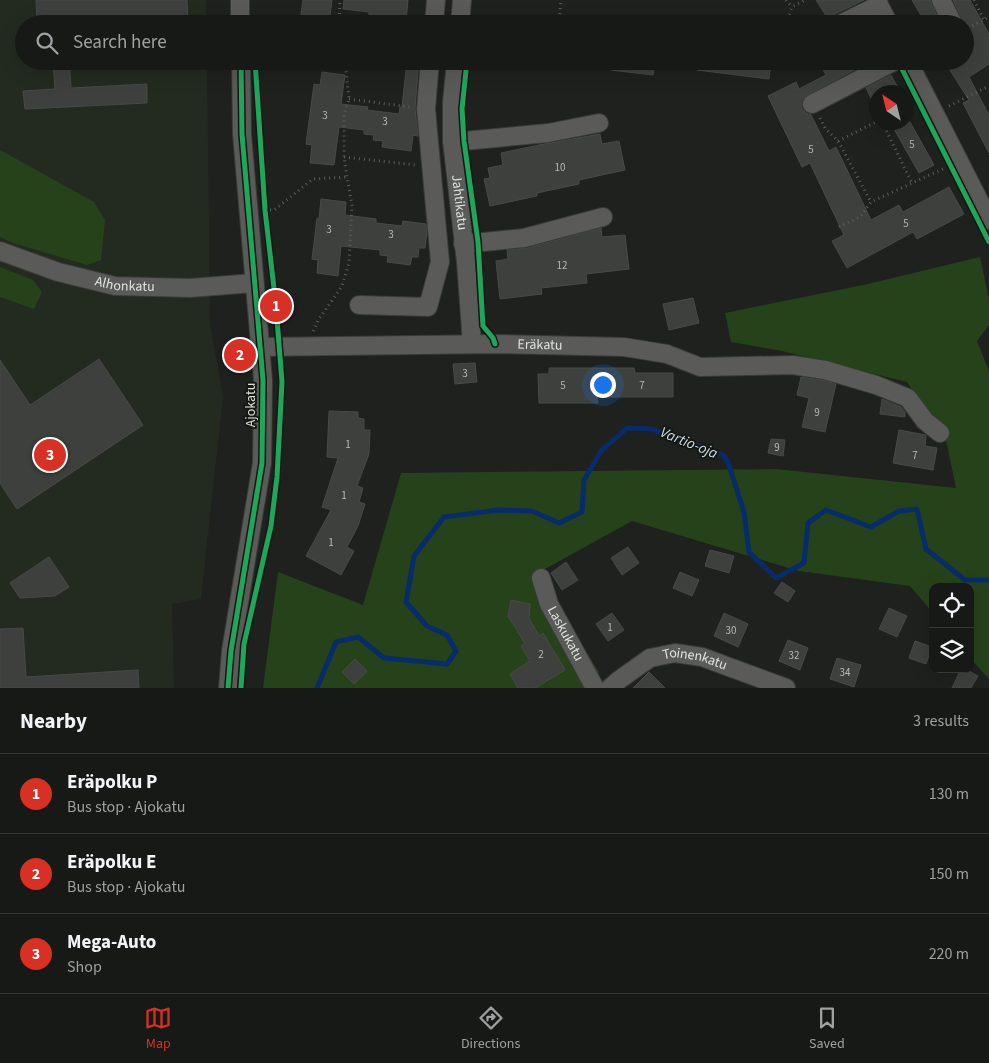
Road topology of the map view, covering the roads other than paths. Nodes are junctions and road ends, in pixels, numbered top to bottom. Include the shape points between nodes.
1 (240, 0) edge
2 (436, 0) edge
3 (462, 0) edge
4 (941, 0) edge
5 (878, 3) edge
6 (240, 15) edge
7 (435, 15) edge
8 (464, 15) edge
9 (856, 15) edge
10 (884, 15) edge
11 (948, 15) edge
12 (241, 70) edge
13 (429, 70) edge
14 (455, 70) edge
15 (878, 70) edge
16 (912, 70) edge
17 (812, 104) road end
18 (599, 123) dead end
19 (452, 141) junction
20 (603, 217) dead end
21 (989, 220) edge
22 (463, 244) junction
23 (0, 250) edge
24 (440, 262) junction
25 (466, 262) junction
26 (254, 283) junction
27 (359, 305) dead end
28 (472, 344) junction
29 (260, 347) junction
30 (940, 433) dead end
31 (541, 578) dead end
32 (228, 688) edge
33 (595, 688) edge
34 (610, 688) edge
35 (786, 688) edge

1 - 6 street
2 - 7 street
3 - 8 street
4 - 11 street
5 - 9 street
5 - 10 street
12 - 26 street, Ajokatu via 242,134
13 - 24 street via 426,109
14 - 19 street, Jahtikatu
15 - 17 street
16 - 21 street
18 - 19 street via 548,133
19 - 22 street, Jahtikatu
20 - 22 street via 524,238
22 - 25 street, Jahtikatu
23 - 26 street, Alhonkatu via 58,272 115,286 190,288
24 - 25 street
24 - 27 street via 428,307
25 - 28 street, Jahtikatu
26 - 29 street, Ajokatu
28 - 29 street, Eräkatu
28 - 30 street, Eräkatu via 624,347 667,354 700,367 793,365 817,369 876,385 908,398 925,421
29 - 32 street, Ajokatu via 262,463 231,651
31 - 33 street, Laskukatu via 549,604
34 - 35 street, Toinenkatu via 650,658 675,653 702,657

